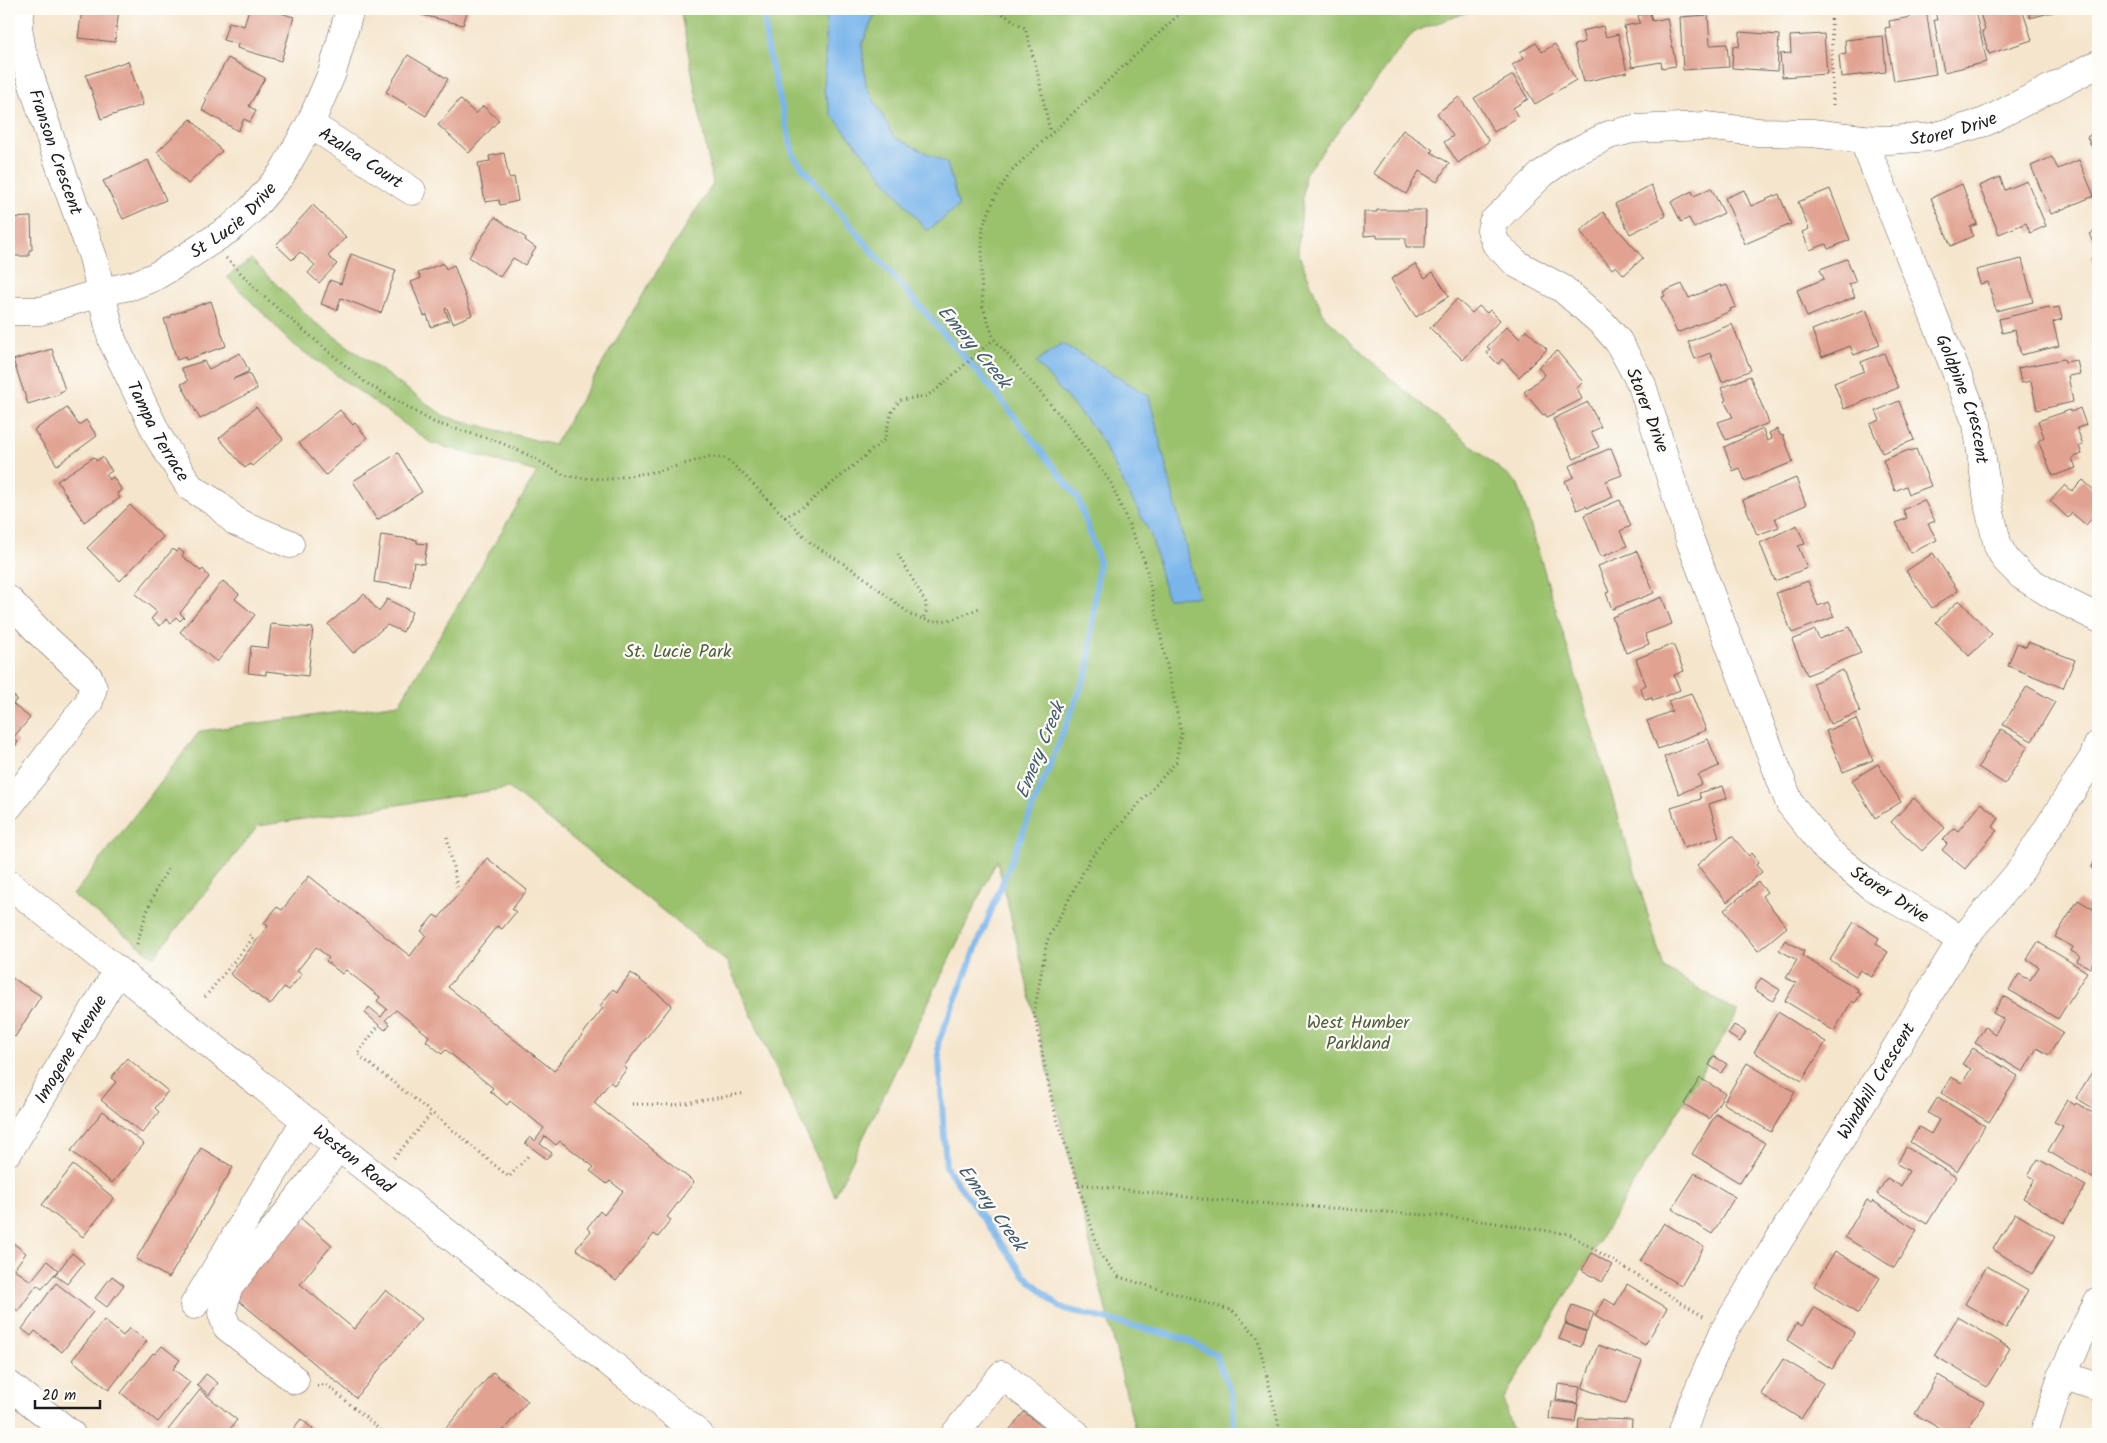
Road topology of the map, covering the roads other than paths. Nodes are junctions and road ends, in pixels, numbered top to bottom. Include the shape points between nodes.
1 (21, 9) edge
2 (350, 9) edge
3 (2098, 64) edge
4 (310, 124) junction
5 (1863, 139) junction
6 (412, 191) dead end
7 (102, 292) junction
8 (9, 312) edge
9 (290, 544) dead end
10 (9, 600) edge
11 (2098, 618) edge
12 (2097, 754) edge
13 (9, 806) edge
14 (9, 884) edge
15 (1961, 941) junction
16 (117, 972) junction
17 (305, 1121) junction
18 (338, 1148) junction
19 (9, 1152) edge
20 (2098, 1301) edge
21 (194, 1306) dead end
22 (2062, 1375) junction
23 (295, 1380) road end
24 (9, 1385) edge
25 (2098, 1386) edge
26 (71, 1434) edge
27 (699, 1434) edge
28 (955, 1434) edge
29 (1076, 1434) edge
30 (1682, 1434) edge
31 (2044, 1434) edge

1 - 7 street, Franson Crescent via 18,27 22,51
2 - 4 street, St Lucie Drive via 332,73
3 - 5 street, Storer Drive via 1985,122 1933,137
4 - 6 street, Azalea Court
4 - 7 street, St Lucie Drive via 281,175 231,228 154,277 134,286
5 - 11 street, Goldpine Crescent via 1977,424 1998,546 2022,576
5 - 15 street, Storer Drive via 1705,126 1633,129 1609,136 1565,157 1506,209 1493,222 1491,230 1496,244 1517,264 1564,289 1602,323 1630,361 1642,385 1690,540 1790,804 1827,850 1863,880
7 - 8 street, St Lucie Drive via 41,311
7 - 9 street, Tampa Terrace via 112,340 158,438 190,487 217,504 236,522
10 - 13 street via 89,678 94,688 89,702
12 - 15 street, Windhill Crescent via 2021,870
14 - 16 street, Weston Road
15 - 30 street, Windhill Crescent via 1725,1329
16 - 17 street, Weston Road
16 - 19 street, Imogene Avenue
17 - 18 street, Weston Road
17 - 21 street
18 - 23 street via 228,1288 222,1313 227,1327
18 - 27 street, Weston Road
20 - 22 street
22 - 25 street
22 - 31 street
24 - 26 street
28 - 29 street via 1002,1375

